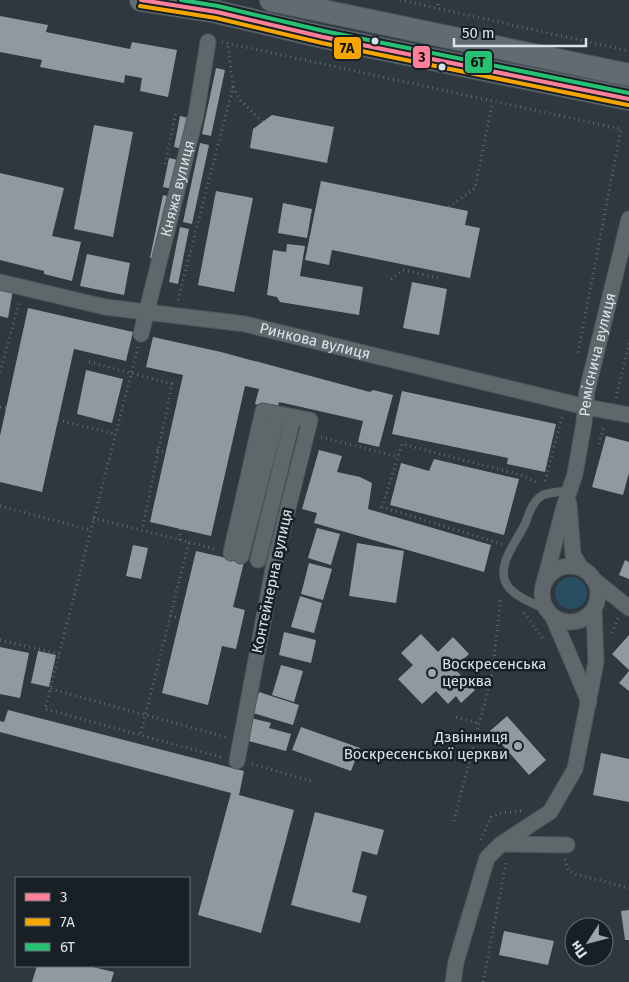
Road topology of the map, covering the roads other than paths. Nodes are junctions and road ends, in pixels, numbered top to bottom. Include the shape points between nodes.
1 (141, 0) edge
2 (271, 0) edge
3 (219, 6) edge
4 (214, 42) road end
5 (629, 75) edge
6 (629, 99) edge
7 (629, 219) edge
8 (0, 282) edge
9 (147, 311) junction
10 (141, 334) road end
11 (586, 407) junction
12 (286, 415) junction
13 (629, 416) edge
14 (570, 490) junction
15 (236, 554) dead end
16 (258, 560) dead end
17 (581, 568) junction
18 (593, 578) junction
19 (544, 584) junction
20 (596, 604) junction
21 (624, 604) edge
22 (550, 614) junction
23 (589, 702) junction
24 (236, 761) road end
25 (501, 844) junction
26 (567, 845) road end
27 (453, 982) edge

1 - 3 main road
2 - 5 main road
3 - 6 main road via 324,37
4 - 9 street, Княжа вулиця
7 - 11 street, Реміснича вулиця via 587,391
8 - 9 street, Ринкова вулиця via 105,307
9 - 10 street, Княжа вулиця
9 - 11 street, Ринкова вулиця via 245,324
11 - 13 street, Ринкова вулиця
11 - 14 street, Реміснича вулиця
12 - 15 street via 263,412
12 - 16 street, Контейнерна вулиця
12 - 24 street, Контейнерна вулиця via 310,420 274,564
14 - 17 street, Реміснича вулиця via 573,555
14 - 19 street, Реміснича вулиця
14 - 22 lane via 543,496 529,511 508,553 504,570 507,584 515,592
17 - 18 street, Реміснича вулиця
17 - 19 street via 564,566 555,570
18 - 20 street via 598,593
18 - 21 street, Реміснича вулиця
19 - 22 street, Реміснича вулиця via 543,602
20 - 21 street
20 - 22 street via 580,620 571,622
20 - 23 street via 596,662
22 - 23 street, Реміснича вулиця
23 - 25 street via 574,769 550,812
25 - 26 street
25 - 27 street via 487,858

